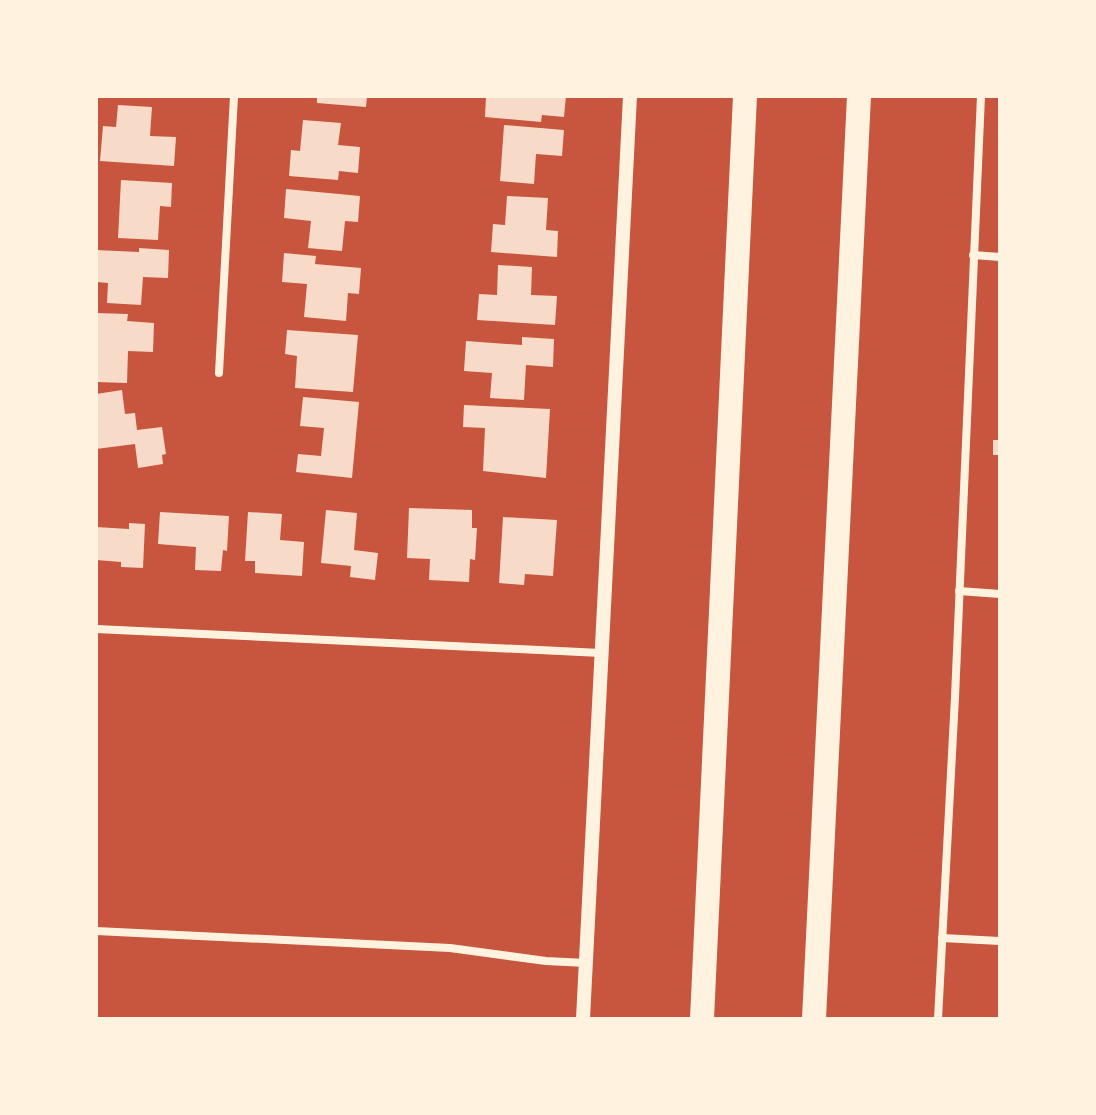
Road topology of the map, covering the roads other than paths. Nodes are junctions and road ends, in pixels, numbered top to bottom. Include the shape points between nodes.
1 (234, 96) edge
2 (630, 96) edge
3 (745, 96) edge
4 (859, 96) edge
5 (981, 96) edge
6 (973, 255) junction
7 (1000, 257) edge
8 (219, 373) dead end
9 (959, 591) junction
10 (1000, 594) edge
11 (96, 629) edge
12 (601, 653) junction
13 (96, 931) edge
14 (942, 938) junction
15 (1000, 941) edge
16 (586, 963) junction
17 (583, 1019) edge
18 (702, 1019) edge
19 (814, 1019) edge
20 (938, 1019) edge

1 - 8 street
2 - 12 street
3 - 18 highway
4 - 19 highway
5 - 6 street
6 - 7 street
6 - 9 street
9 - 10 street
9 - 14 street
11 - 12 street
12 - 16 street
13 - 16 street via 450,948
14 - 15 street
14 - 20 street
16 - 17 street

